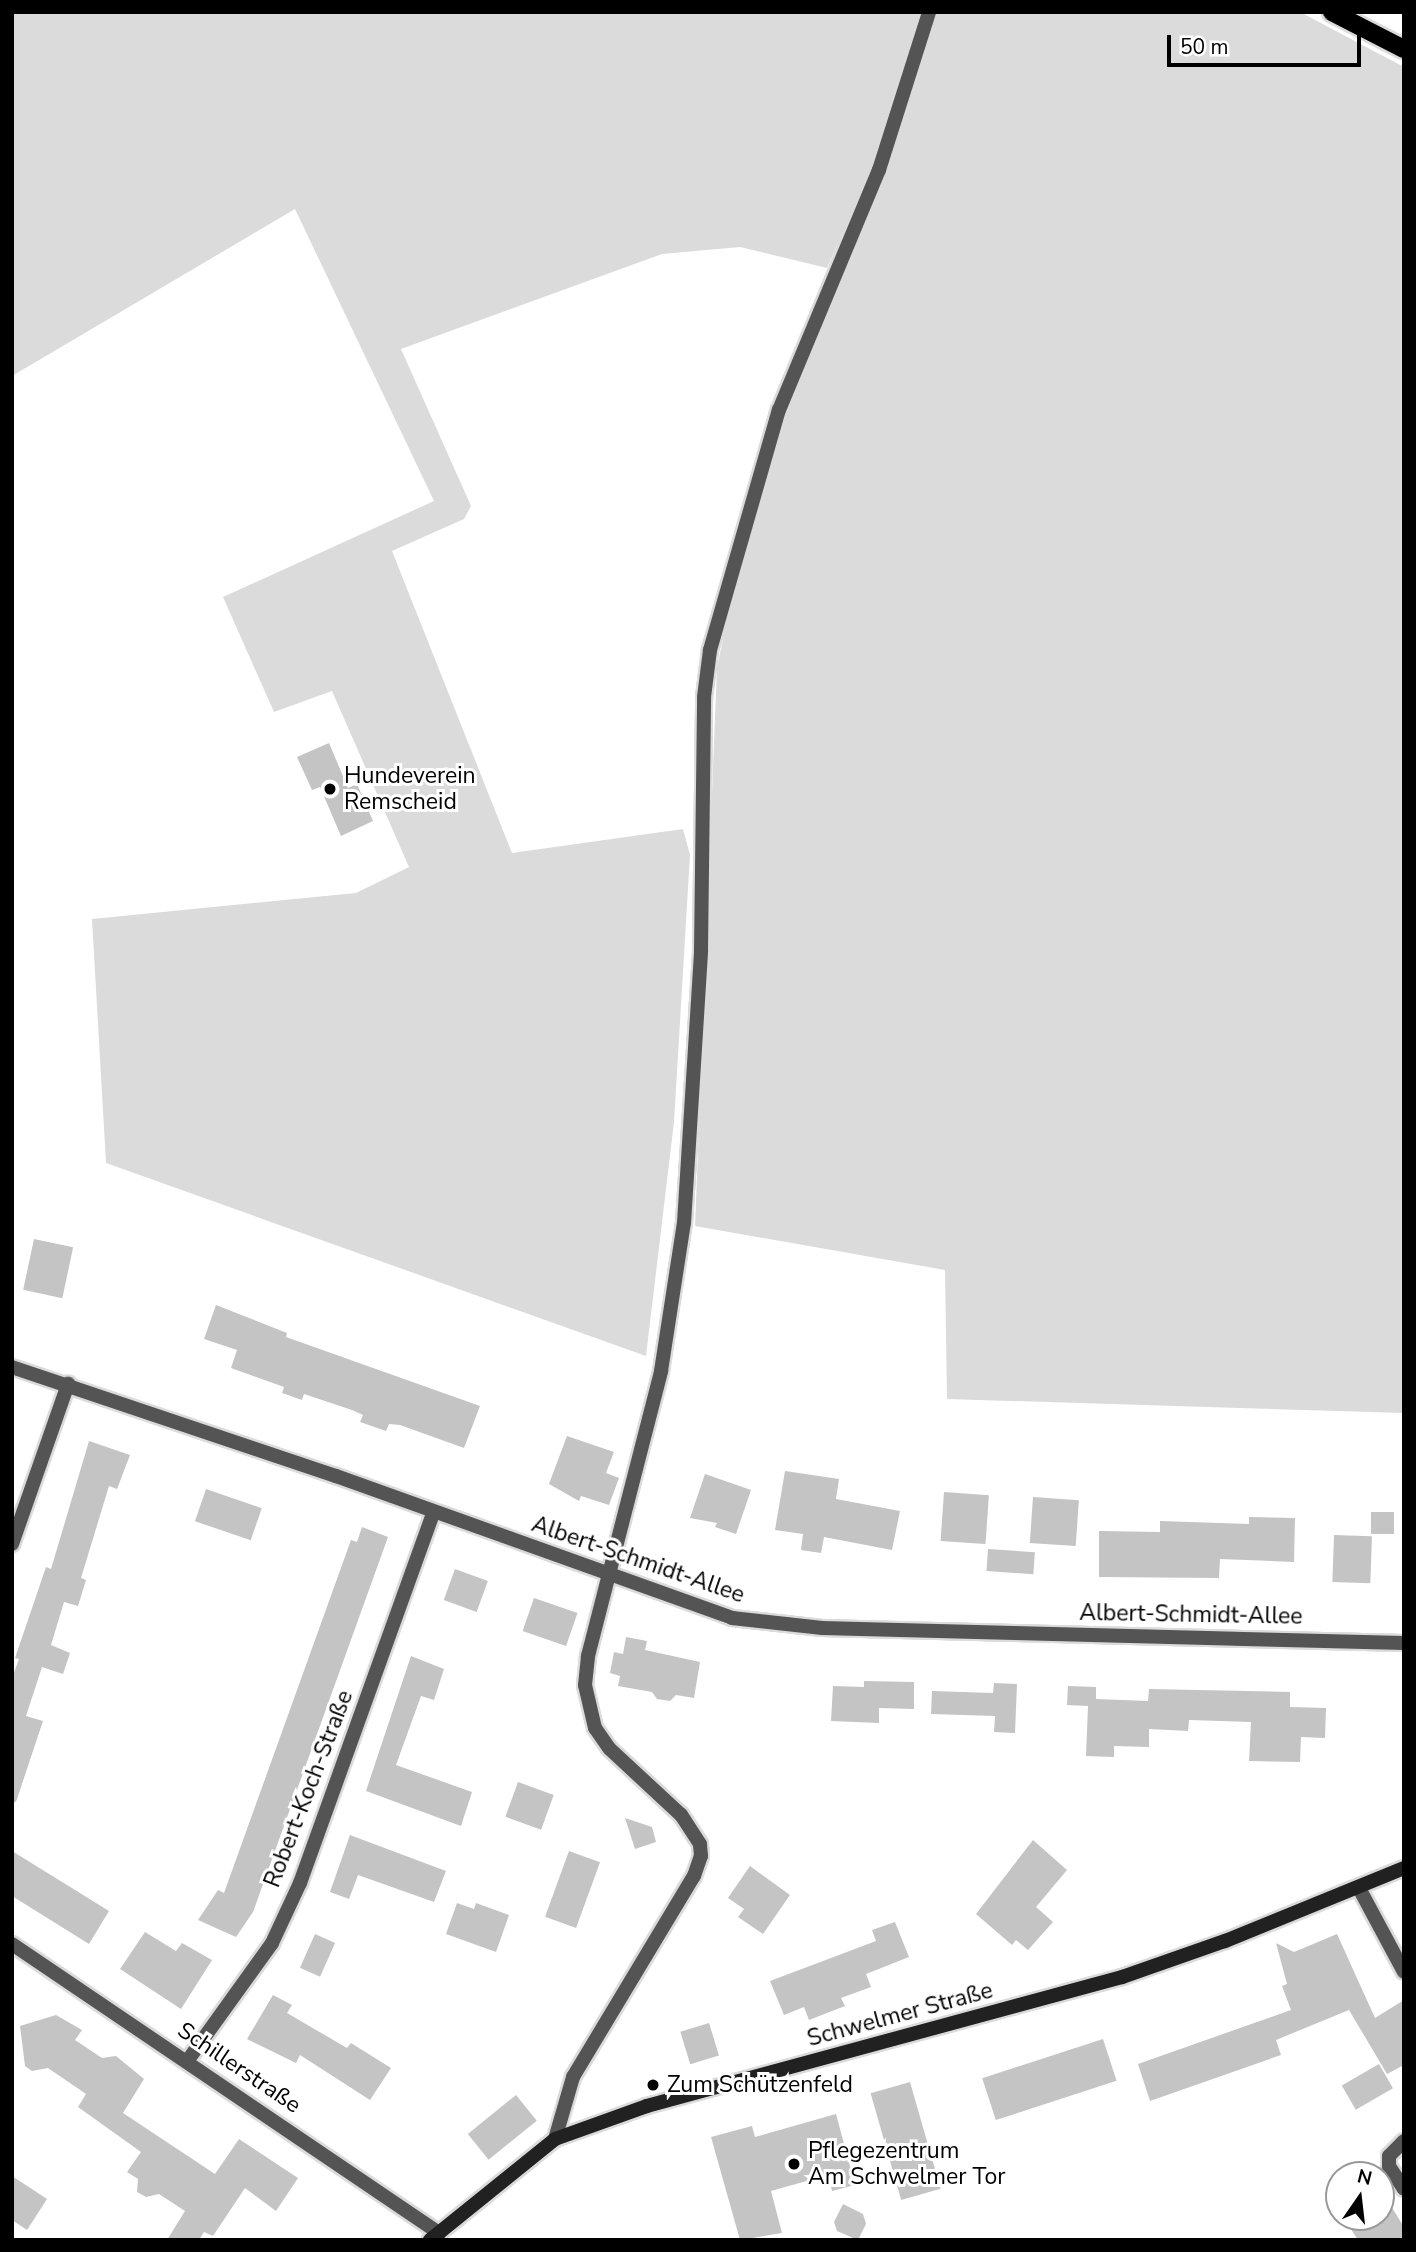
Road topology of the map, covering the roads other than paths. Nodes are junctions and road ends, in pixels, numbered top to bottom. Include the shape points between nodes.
1 (929, 12) edge
2 (1332, 12) edge
3 (1404, 49) edge
4 (12, 1367) edge
5 (68, 1384) junction
6 (433, 1514) junction
7 (12, 1544) edge
8 (609, 1574) junction
9 (1404, 1643) edge
10 (1404, 1868) edge
11 (1359, 1888) junction
12 (12, 1944) edge
13 (1404, 1972) edge
14 (188, 2060) junction
15 (555, 2139) junction
16 (1404, 2141) edge
17 (1404, 2189) edge
18 (434, 2236) edge

1 - 8 street via 884,158 779,410 710,650 704,696 701,951 684,1223 661,1371
2 - 3 main road
4 - 5 street, Albert-Schmidt-Allee
5 - 6 street, Albert-Schmidt-Allee
5 - 7 street
6 - 8 street, Albert-Schmidt-Allee
6 - 14 street, Robert-Koch-Straße via 300,1883 272,1943
8 - 9 street, Albert-Schmidt-Allee via 732,1618 771,1624
8 - 15 street via 585,1685 595,1728 609,1748 681,1815 700,1844 701,1856 694,1876 573,2077
10 - 11 street, Schwelmer Straße
11 - 13 street
11 - 15 street, Schwelmer Straße via 1122,1977 647,2106
12 - 14 street, Schillerstraße
14 - 18 street, Schillerstraße
15 - 18 street, Schwelmer Straße
16 - 17 street via 1389,2156 1389,2166

